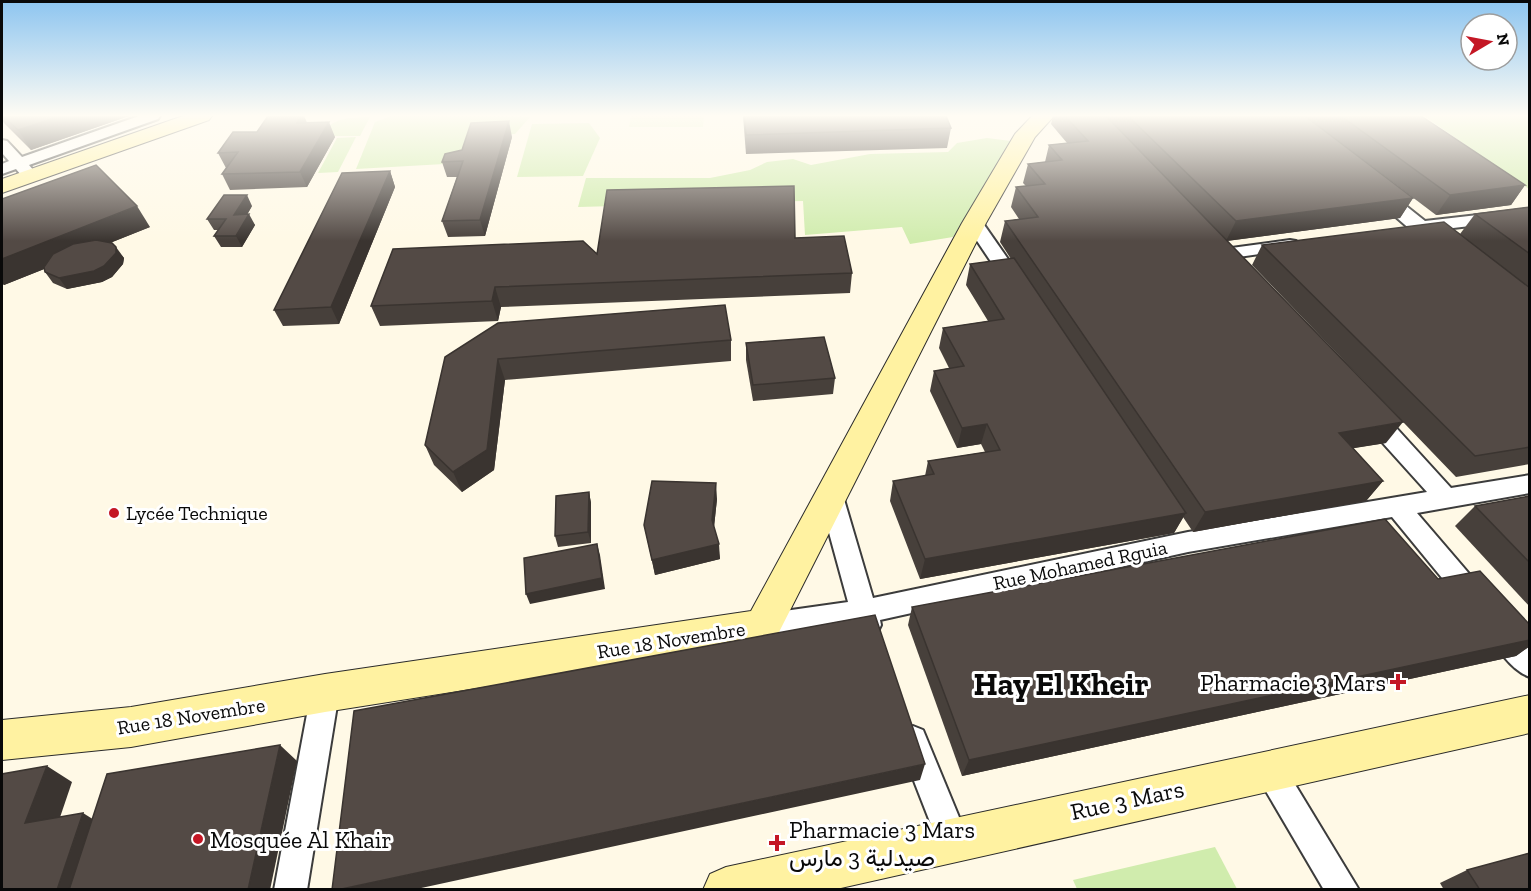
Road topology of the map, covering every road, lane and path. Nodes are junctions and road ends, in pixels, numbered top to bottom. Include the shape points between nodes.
1 (15, 158) edge
2 (53, 158) edge
3 (64, 158) edge
4 (1012, 158) edge
5 (2, 169) edge
6 (26, 169) junction
7 (1368, 185) edge
8 (2, 186) edge
9 (1526, 208) edge
10 (974, 223) junction
11 (1421, 226) junction
12 (1398, 230) edge
13 (1208, 237) edge
14 (1305, 243) edge
15 (1224, 254) junction
16 (1457, 256) edge
17 (1240, 271) edge
18 (1026, 300) edge
19 (1358, 402) edge
20 (1530, 484) edge
21 (831, 496) junction
22 (1446, 498) junction
23 (1398, 507) junction
24 (863, 612) junction
25 (764, 626) junction
26 (880, 655) edge
27 (1530, 665) edge
28 (324, 693) junction
29 (1530, 714) edge
30 (905, 720) edge
31 (2, 740) edge
32 (1268, 769) junction
33 (952, 839) junction
34 (290, 890) edge
35 (726, 890) edge
36 (1343, 890) edge

1 - 6 street
2 - 6 street
3 - 6 street
4 - 10 street, Rue 18 Novembre
5 - 6 street
6 - 8 street
7 - 11 street
9 - 11 street
10 - 18 street
10 - 21 street, Rue 18 Novembre
11 - 12 street
11 - 16 street
13 - 15 street
14 - 15 street
15 - 17 street
19 - 22 street
20 - 22 street, Rue Mohamed Rguia
21 - 24 street
21 - 25 street, Rue 18 Novembre
22 - 23 street, Rue Mohamed Rguia
23 - 24 street, Rue Mohamed Rguia via 1182,532
23 - 27 street
24 - 25 street, Rue Mohamed Rguia
24 - 26 street
25 - 28 street, Rue 18 Novembre
28 - 31 street, Rue 18 Novembre via 131,727
28 - 34 street
29 - 32 street, Rue 3 Mars
30 - 33 street
32 - 33 street, Rue 3 Mars
32 - 36 street
33 - 35 street, Rue 3 Mars

